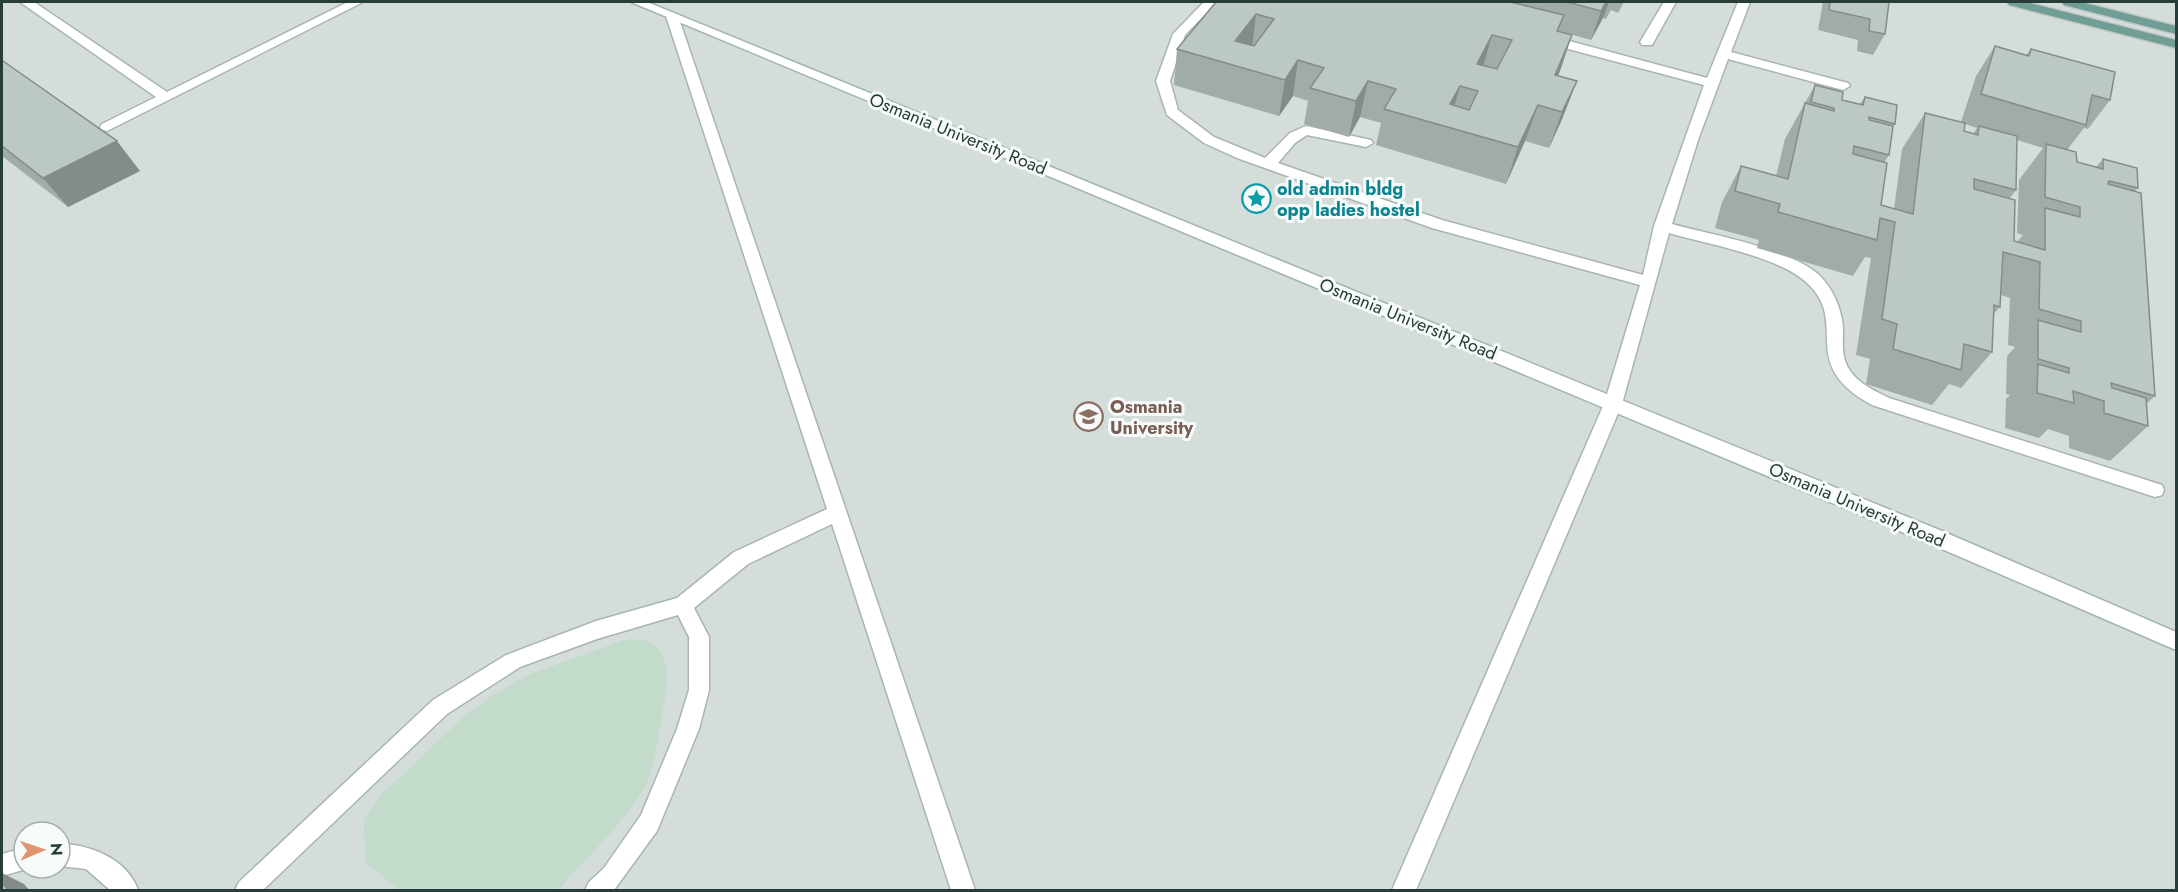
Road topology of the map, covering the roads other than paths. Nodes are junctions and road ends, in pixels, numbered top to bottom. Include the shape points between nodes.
1 (26, 2) edge
2 (357, 2) edge
3 (637, 2) edge
4 (1211, 2) edge
5 (1670, 2) edge
6 (1744, 2) edge
7 (2013, 2) edge
8 (2068, 2) edge
9 (672, 16) junction
10 (2176, 30) edge
11 (1532, 35) edge
12 (1647, 42) dead end
13 (2176, 44) edge
14 (1723, 54) junction
15 (1711, 83) junction
16 (1842, 86) dead end
17 (165, 98) junction
18 (107, 126) dead end
19 (1366, 143) dead end
20 (1268, 164) junction
21 (1662, 226) junction
22 (1649, 282) junction
23 (1613, 404) junction
24 (2155, 490) dead end
25 (836, 513) junction
26 (683, 605) junction
27 (2176, 641) edge
28 (72, 855) edge
29 (126, 891) edge
30 (247, 891) edge
31 (597, 891) edge
32 (963, 891) edge
33 (1404, 891) edge

1 - 17 main road
2 - 17 main road
3 - 9 main road, Osmania University Road
4 - 20 main road via 1179,34 1163,81 1172,111 1209,140
5 - 12 main road
6 - 14 main road
7 - 13 main road
8 - 10 main road
9 - 23 main road, Osmania University Road
9 - 25 main road
11 - 15 main road
14 - 15 main road
14 - 16 main road
15 - 21 main road
17 - 18 main road
19 - 20 main road via 1306,130 1290,140
20 - 22 main road via 1437,224
21 - 22 main road
21 - 24 main road via 1778,260 1812,278 1833,312 1835,356 1843,375 1883,403
22 - 23 main road
23 - 27 main road, Osmania University Road
23 - 33 main road
25 - 26 main road via 741,558
25 - 32 main road
26 - 30 main road via 596,630 513,661 440,706
26 - 31 main road via 699,637 699,690 688,729 649,823
28 - 29 main road via 97,860

